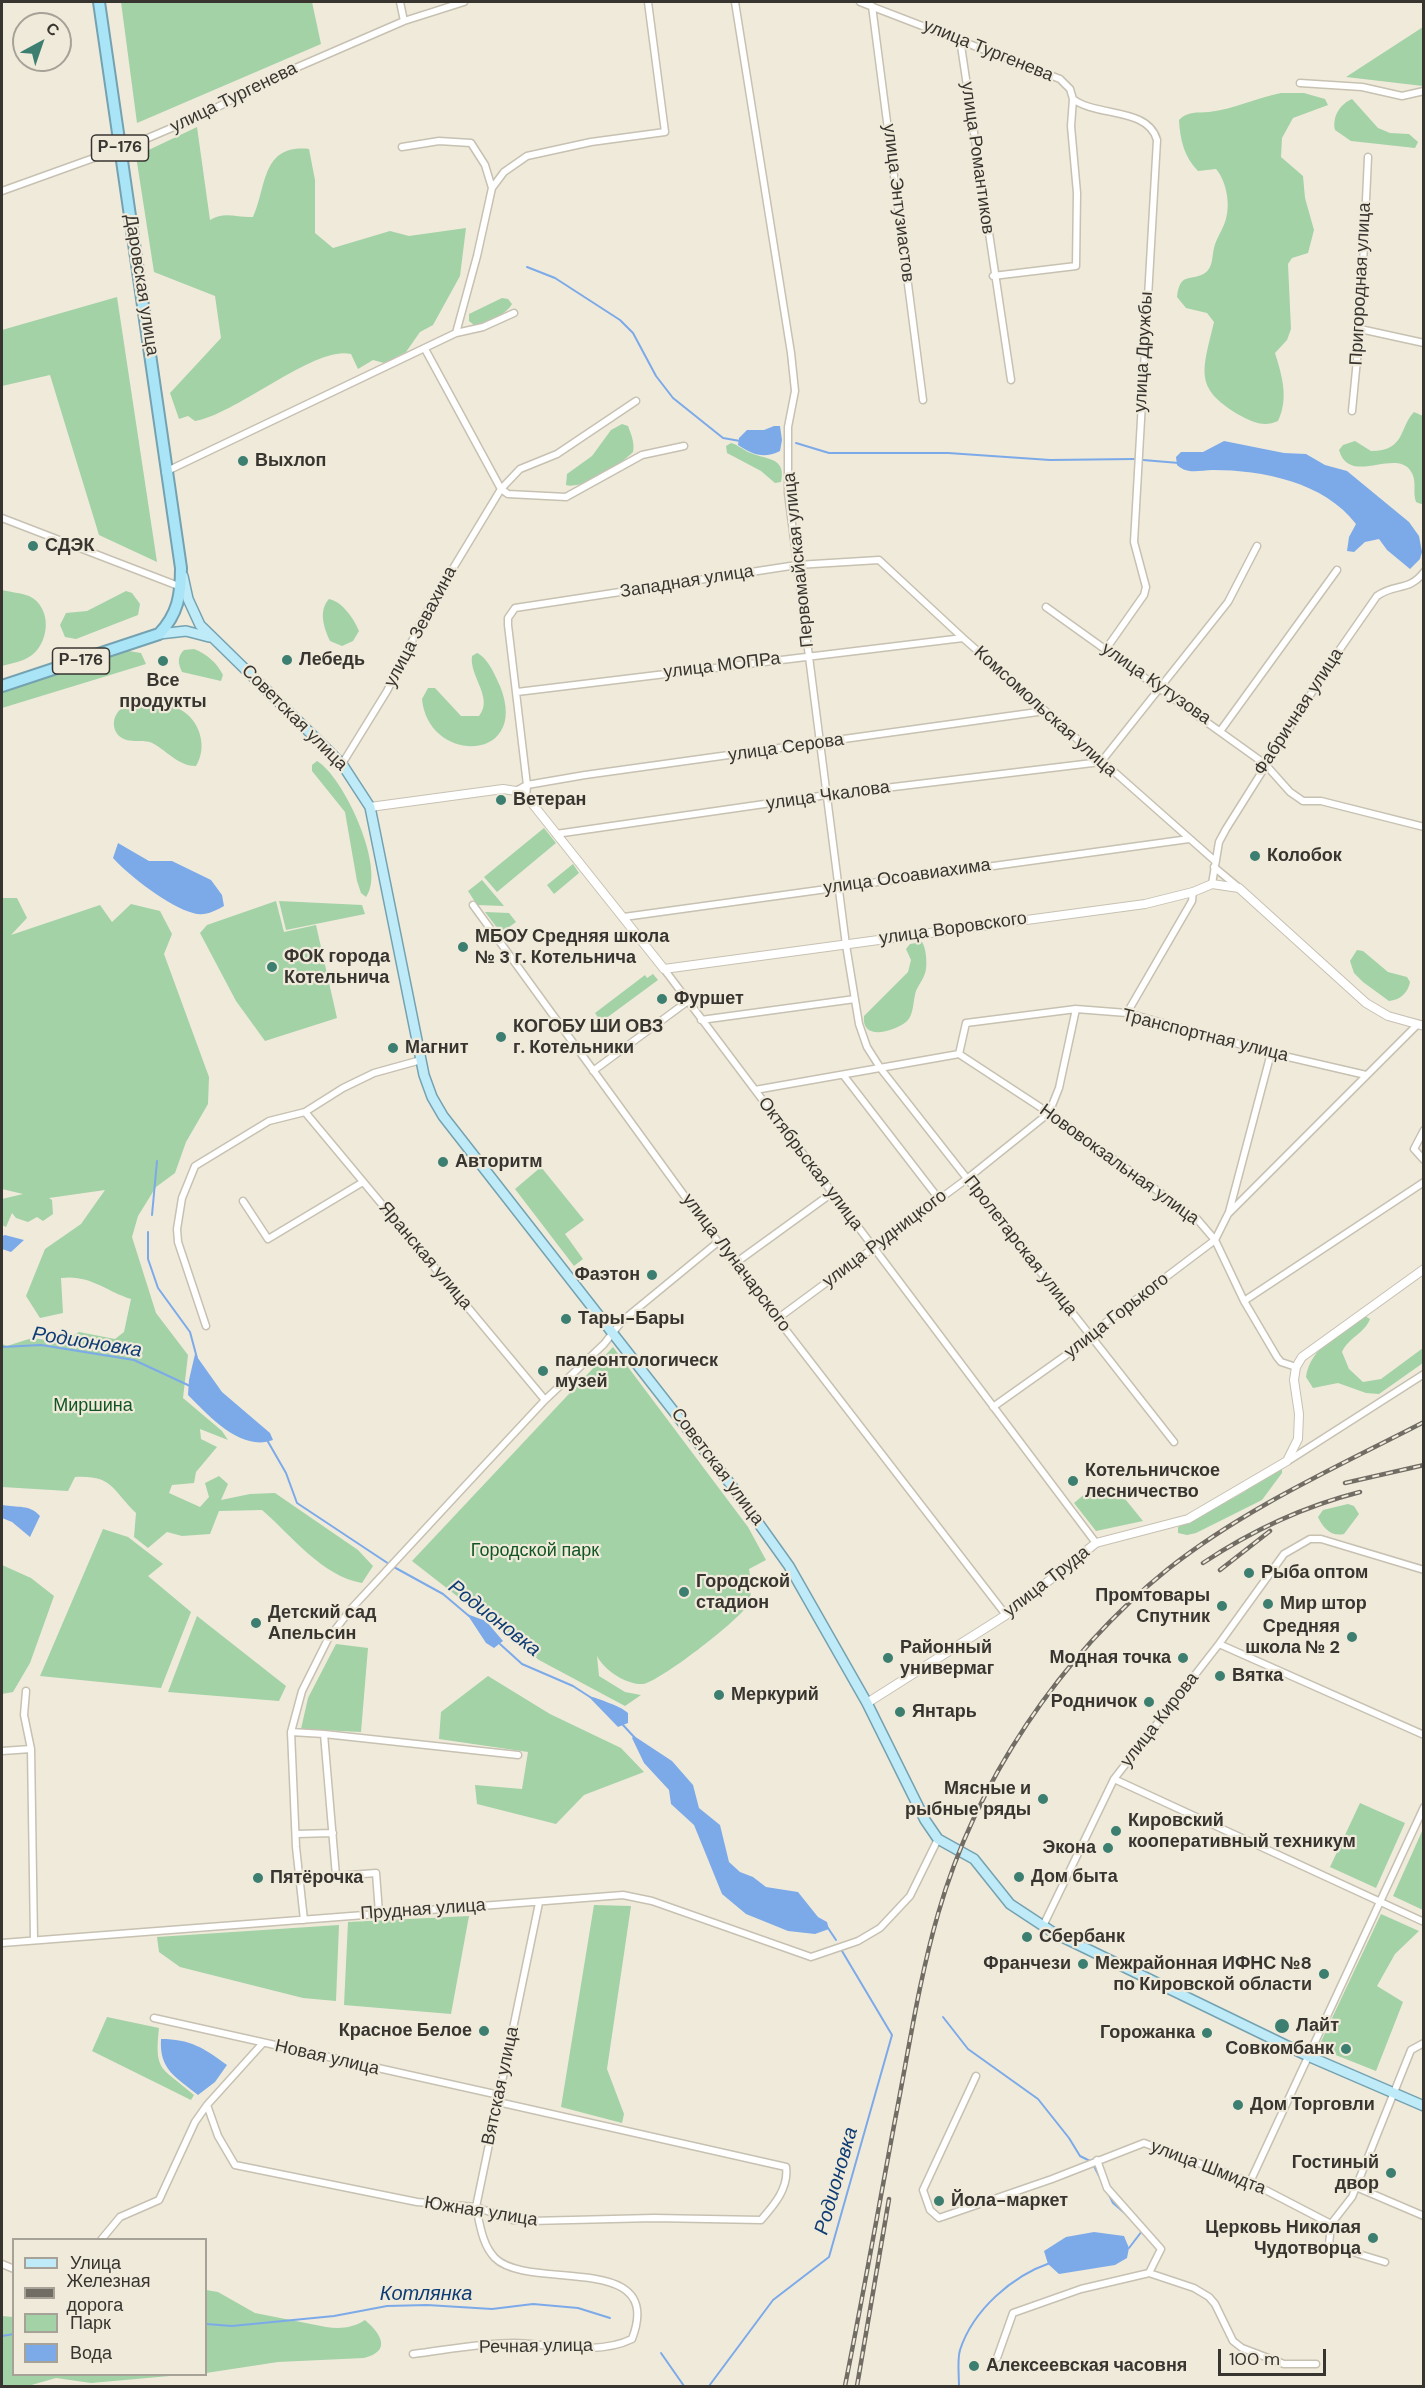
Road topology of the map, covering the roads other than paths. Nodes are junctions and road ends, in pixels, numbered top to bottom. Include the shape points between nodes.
1 (99, 2) edge
2 (400, 2) edge
3 (464, 2) edge
4 (648, 2) edge
5 (735, 2) edge
6 (860, 2) edge
7 (872, 6) junction
8 (404, 21) junction
9 (960, 39) junction
10 (1300, 83) dead end
11 (1424, 91) edge
12 (1073, 99) junction
13 (120, 147) junction
14 (402, 147) dead end
15 (1368, 157) dead end
16 (492, 188) junction
17 (2, 191) edge
18 (993, 276) junction
19 (513, 313) dead end
20 (1360, 329) junction
21 (456, 333) junction
22 (1424, 343) edge
23 (425, 349) junction
24 (1011, 380) dead end
25 (923, 400) dead end
26 (636, 401) dead end
27 (1352, 411) dead end
28 (684, 446) dead end
29 (165, 472) junction
30 (501, 489) junction
31 (2, 518) edge
32 (1257, 546) dead end
33 (879, 560) joint
34 (797, 565) junction
35 (181, 568) junction
36 (1337, 570) dead end
37 (1424, 572) edge
38 (181, 588) junction
39 (1046, 607) dead end
40 (194, 614) joint
41 (159, 634) junction
42 (963, 638) junction
43 (214, 639) junction
44 (1106, 649) junction
45 (809, 655) junction
46 (2, 686) edge
47 (1162, 688) junction
48 (517, 692) junction
49 (1045, 711) junction
50 (1221, 730) junction
51 (819, 743) junction
52 (1101, 762) junction
53 (342, 764) junction
54 (1266, 764) junction
55 (527, 785) junction
56 (516, 791) junction
57 (827, 795) junction
58 (526, 797) junction
59 (370, 807) junction
60 (1424, 826) edge
61 (556, 834) junction
62 (1189, 839) junction
63 (1214, 864) junction
64 (1212, 884) junction
65 (839, 886) junction
66 (1239, 888) junction
67 (1193, 892) junction
68 (473, 905) dead end
69 (624, 917) junction
70 (846, 945) junction
71 (664, 969) junction
72 (855, 999) junction
73 (688, 1001) junction
74 (1076, 1009) junction
75 (1127, 1014) junction
76 (701, 1020) junction
77 (1421, 1025) edge
78 (867, 1047) joint
79 (959, 1053) junction
80 (1271, 1053) junction
81 (421, 1060) junction
82 (881, 1069) junction
83 (593, 1071) junction
84 (1366, 1075) junction
85 (844, 1076) junction
86 (754, 1090) junction
87 (305, 1112) junction
88 (1049, 1113) junction
89 (1424, 1130) edge
90 (1424, 1160) edge
91 (968, 1178) junction
92 (363, 1182) junction
93 (1424, 1182) edge
94 (832, 1193) junction
95 (939, 1200) junction
96 (243, 1202) dead end
97 (1228, 1214) junction
98 (1215, 1240) junction
99 (718, 1242) junction
100 (874, 1248) junction
101 (734, 1264) junction
102 (1424, 1269) edge
103 (1244, 1300) junction
104 (777, 1319) junction
105 (206, 1326) dead end
106 (613, 1331) junction
107 (1090, 1337) junction
108 (1296, 1367) junction
109 (1424, 1374) edge
110 (545, 1401) junction
111 (993, 1407) junction
112 (1174, 1442) dead end
113 (1287, 1461) junction
114 (1096, 1543) junction
115 (1424, 1570) edge
116 (1006, 1615) junction
117 (1219, 1644) junction
118 (26, 1691) dead end
119 (867, 1703) junction
120 (291, 1732) junction
121 (324, 1734) junction
122 (1424, 1735) edge
123 (31, 1749) junction
124 (2, 1751) edge
125 (519, 1755) dead end
126 (1114, 1779) junction
127 (1424, 1807) edge
128 (333, 1833) junction
129 (296, 1834) junction
130 (938, 1839) junction
131 (1380, 1902) junction
132 (539, 1903) junction
133 (379, 1913) junction
134 (304, 1920) junction
135 (1424, 1922) edge
136 (1043, 1926) junction
137 (34, 1940) junction
138 (2, 1943) edge
139 (154, 2018) dead end
140 (1424, 2043) edge
141 (262, 2044) junction
142 (1308, 2056) junction
143 (976, 2076) dead end
144 (1393, 2093) junction
145 (499, 2099) junction
146 (207, 2105) junction
147 (1424, 2106) edge
148 (1097, 2160) junction
149 (1250, 2182) junction
150 (1356, 2187) junction
151 (476, 2207) junction
152 (1424, 2216) edge
153 (761, 2220) joint
154 (1331, 2224) junction
155 (103, 2238) edge
156 (1385, 2262) dead end
157 (1149, 2273) junction
158 (622, 2344) joint
159 (413, 2354) dead end
160 (997, 2358) dead end
161 (1316, 2364) dead end

1 - 13 highway, Даровская улица / Р-176
2 - 8 street
3 - 8 street, улица Тургенева
4 - 16 street via 665,132 527,156 504,172
5 - 34 street, Первомайская улица via 795,391 788,428 788,475
6 - 7 street, улица Тургенева
7 - 9 street, улица Тургенева
7 - 25 street, улица Энтузиастов
8 - 13 street, улица Тургенева via 284,73 202,116
9 - 12 street, улица Тургенева via 1060,79
9 - 18 street, улица Романтиков
10 - 11 street via 1362,87 1402,96
12 - 18 street via 1076,266
12 - 44 street, улица Дружбы via 1083,107 1134,117 1147,124 1157,140 1134,542 1146,587
13 - 17 street, улица Тургенева
13 - 29 highway, Даровская улица / Р-176 via 153,362
14 - 16 street via 439,141 471,143 485,165
15 - 20 street, Пригородная улица
16 - 21 street
18 - 24 street, улица Романтиков
19 - 21 street via 483,327
20 - 22 street
20 - 27 street, Пригородная улица
21 - 23 street
23 - 29 street
23 - 30 street
26 - 30 street, улица Зевахина via 556,454 520,469
28 - 30 street via 642,455 566,497 508,494
29 - 35 highway, Даровская улица / Р-176
30 - 53 street, улица Зевахина
31 - 38 street
32 - 47 street via 1228,602
33 - 34 street, Западная улица
33 - 42 street, Комсомольская улица
34 - 45 street, Первомайская улица
34 - 48 street, Западная улица via 515,608 508,625
35 - 38 highway, Даровская улица / Р-176
35 - 40 main road, Даровская улица
36 - 50 street
37 - 54 street, Фабричная улица via 1413,585 1388,590 1373,600
38 - 41 highway, Даровская улица / Р-176 via 175,614
39 - 44 street, улица Кутузова
40 - 43 main road, Советская улица
41 - 43 main road, Советская улица via 186,631
41 - 46 highway, Р-176
42 - 45 street, улица МОПРа
42 - 49 street, Комсомольская улица
43 - 53 main road, Советская улица
44 - 47 street, улица Кутузова
45 - 48 street, улица МОПРа
45 - 51 street, Первомайская улица
47 - 50 street, улица Кутузова
47 - 52 street
48 - 55 street
49 - 51 street, улица Серова
49 - 52 street, Комсомольская улица
50 - 54 street, улица Кутузова
51 - 55 street, улица Серова
51 - 57 street, Первомайская улица
52 - 57 street, улица Чкалова
52 - 62 street, Комсомольская улица
53 - 59 main road, Советская улица
54 - 60 street, улица Кутузова via 1303,801 1321,801
54 - 63 street, Фабричная улица via 1226,829
55 - 56 street
55 - 58 street
56 - 58 street, Октябрьская улица
56 - 59 street via 503,789
57 - 61 street, улица Чкалова
57 - 65 street, Первомайская улица
58 - 61 street, Октябрьская улица
59 - 81 main road, Советская улица
61 - 69 street, Октябрьская улица
62 - 63 street, Комсомольская улица
62 - 65 street, улица Осоавиахима
63 - 64 street, Фабричная улица
63 - 66 street, Комсомольская улица
64 - 66 street
64 - 67 street, улица Воровского
65 - 69 street, улица Осоавиахима
65 - 70 street, Первомайская улица
66 - 77 street, Комсомольская улица via 1366,1003 1388,1016
67 - 70 street, улица Воровского via 1145,904
67 - 75 street via 1192,901
68 - 83 street, улица Луначарского
69 - 71 street, Октябрьская улица
70 - 71 street, улица Воровского
70 - 72 street, Первомайская улица
71 - 73 street, Октябрьская улица
72 - 76 street
72 - 78 street, Первомайская улица
73 - 76 street, Октябрьская улица
73 - 83 street
74 - 75 street, Транспортная улица
74 - 79 street, Транспортная улица via 966,1023
74 - 88 street via 1059,1088
75 - 80 street, Транспортная улица
76 - 86 street, Октябрьская улица
77 - 84 street, улица Горького
78 - 82 street, Пролетарская улица
79 - 82 street
79 - 88 street, Нововокзальная улица
80 - 84 street, Транспортная улица
80 - 97 street, улица Горького
81 - 87 street via 374,1073
81 - 106 main road, Советская улица via 432,1097 443,1116
82 - 85 street
82 - 91 street, Пролетарская улица
83 - 99 street, улица Луначарского
84 - 97 street, улица Горького
85 - 86 street
85 - 95 street
86 - 94 street, Октябрьская улица
87 - 92 street, Яранская улица
87 - 105 street via 269,1121 195,1166 188,1179 177,1229 178,1242
88 - 91 street, улица Рудницкого
88 - 98 street, Нововокзальная улица via 1197,1219
89 - 90 street via 1414,1149
91 - 95 street, улица Рудницкого
91 - 107 street, Пролетарская улица
92 - 96 street via 268,1239
92 - 110 street, Яранская улица
93 - 103 street
94 - 100 street, Октябрьская улица
94 - 101 street
95 - 100 street, улица Рудницкого
97 - 98 street, улица Горького
98 - 103 street, Нововокзальная улица
98 - 107 street, улица Горького
99 - 101 street, улица Луначарского
99 - 106 street
100 - 104 street, улица Рудницкого
100 - 111 street, Октябрьская улица
101 - 104 street, улица Луначарского
102 - 108 street via 1310,1350
103 - 108 street, Нововокзальная улица via 1277,1357
104 - 116 street, улица Луначарского
106 - 110 street
106 - 119 main road, Советская улица via 789,1566
107 - 111 street, улица Горького
107 - 112 street, Пролетарская улица
108 - 113 street via 1298,1439
109 - 113 street, улица Труда
110 - 120 street via 338,1624 319,1653 302,1691
111 - 114 street, Октябрьская улица
113 - 114 street, улица Труда via 1188,1519
114 - 116 street, улица Труда
115 - 117 street, улица Кирова via 1326,1540 1310,1539 1284,1554
116 - 119 street, улица Труда
117 - 122 street
117 - 126 street, улица Кирова
118 - 123 street via 24,1715
119 - 130 main road, Советская улица
120 - 121 street
120 - 129 street
121 - 125 street
121 - 128 street
123 - 124 street
123 - 137 street
126 - 131 street
126 - 136 street, улица Кирова
127 - 131 street
128 - 129 street
128 - 133 street via 336,1876 376,1873
129 - 134 street
130 - 132 street, Прудная улица via 910,1896 880,1928 811,1957 652,1901 623,1895
130 - 136 main road, Советская улица via 974,1859 1010,1904
131 - 135 street
131 - 142 street
132 - 133 street, Прудная улица
132 - 145 street, Вятская улица
133 - 134 street, Прудная улица
134 - 137 street, Прудная улица
136 - 142 main road, Советская улица
137 - 138 street, Прудная улица
139 - 141 street, Новая улица
140 - 144 street via 1411,2050
141 - 145 street, Новая улица
141 - 146 street
142 - 144 main road, Советская улица
142 - 149 street
143 - 148 street, улица Шмидта via 923,2190 930,2210 939,2218
144 - 147 main road, Советская улица
144 - 150 street
145 - 151 street, Вятская улица
145 - 153 street, Новая улица via 786,2167 788,2177 783,2190
146 - 151 street, Южная улица via 218,2136 235,2165 417,2202
146 - 155 street via 195,2122 159,2200 120,2217
148 - 149 street, улица Шмидта via 1144,2143
148 - 157 street via 1107,2188 1161,2249
149 - 154 street, улица Шмидта
150 - 152 street
150 - 154 street
151 - 153 street, Южная улица via 513,2220 530,2221
151 - 158 street, Вятская улица via 483,2237 502,2263 518,2270 606,2280 622,2288 633,2299 637,2326 632,2338
154 - 156 street via 1329,2245
157 - 160 street via 1081,2289 1013,2313
157 - 161 street via 1209,2297 1233,2341 1242,2348 1284,2364
158 - 159 street, Речная улица via 577,2347 513,2343

